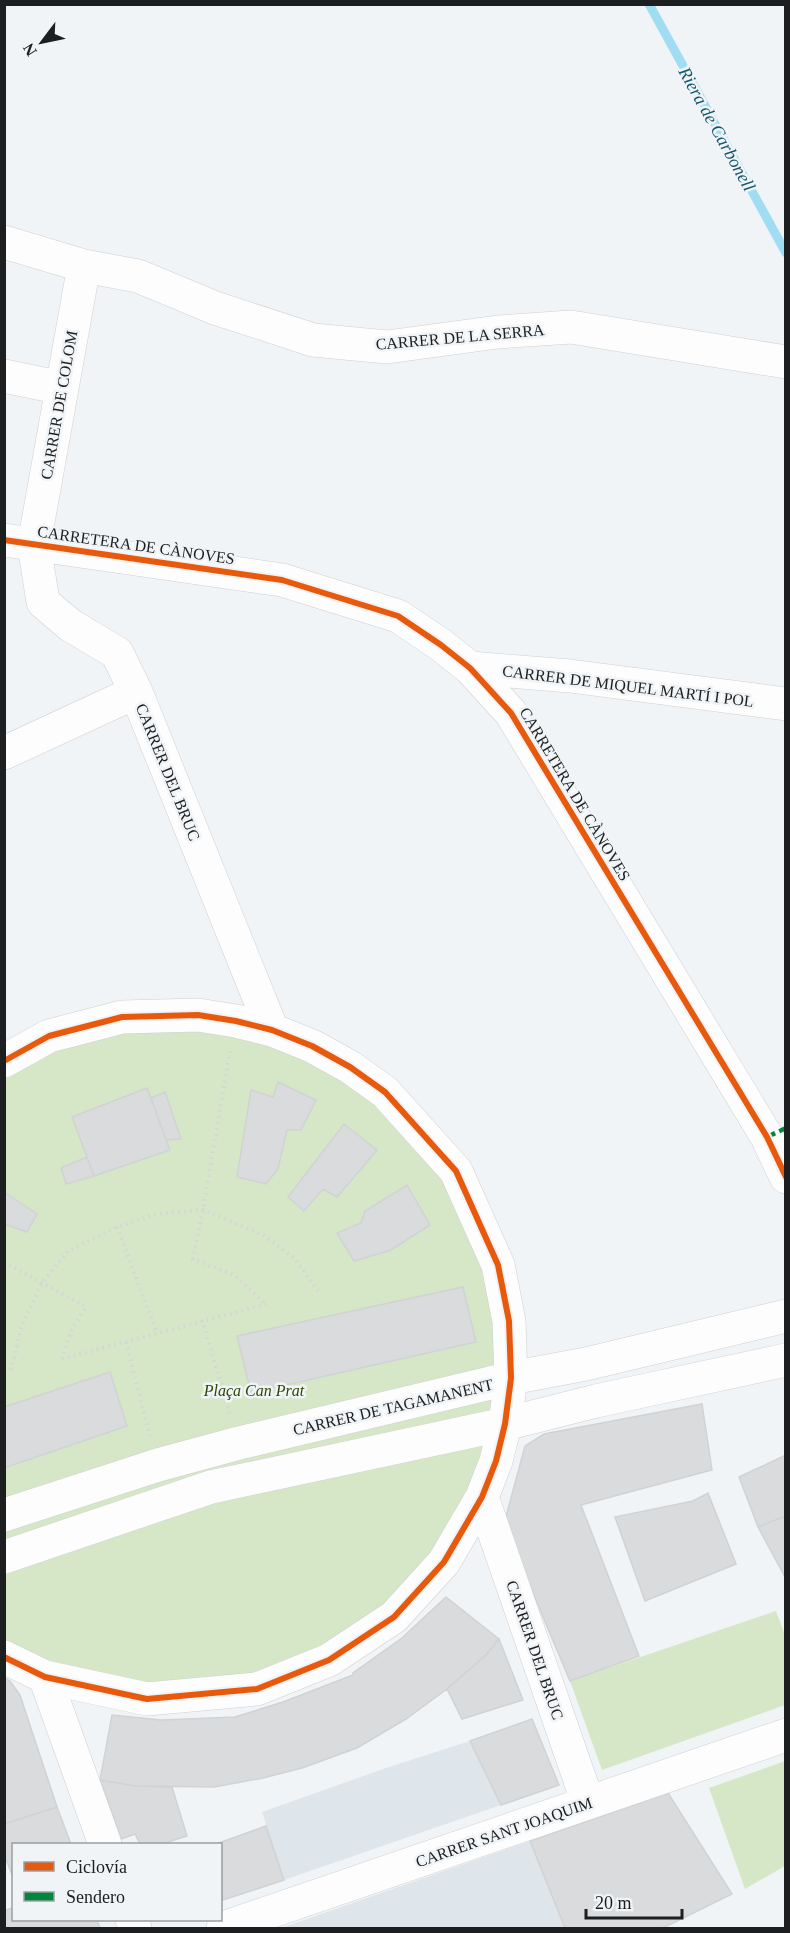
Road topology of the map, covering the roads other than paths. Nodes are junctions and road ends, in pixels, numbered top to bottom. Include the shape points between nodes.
1 (4, 242) edge
2 (84, 266) junction
3 (786, 362) edge
4 (4, 376) edge
5 (62, 388) junction
6 (19, 542) edge
7 (471, 668) junction
8 (136, 692) junction
9 (786, 704) edge
10 (4, 753) edge
11 (272, 1030) junction
12 (4, 1061) edge
13 (776, 1133) edge
14 (786, 1177) edge
15 (786, 1316) edge
16 (786, 1360) edge
17 (511, 1378) junction
18 (505, 1424) junction
19 (482, 1497) junction
20 (4, 1515) edge
21 (4, 1557) edge
22 (4, 1657) edge
23 (45, 1677) junction
24 (786, 1735) edge
25 (588, 1803) junction
26 (104, 1843) edge
27 (223, 1929) edge

1 - 2 street, CARRER DE LA SERRA
2 - 3 street, CARRER DE LA SERRA via 138,276 215,308 313,340 387,346 571,327
2 - 5 street, CARRER DE COLOM
4 - 5 street
5 - 6 street, CARRER DE COLOM
6 - 7 street, CARRETERA DE CÀNOVES via 282,580 398,616
6 - 8 street, CARRER DEL BRUC via 43,602 70,626 117,653
7 - 9 street, CARRER DE MIQUEL MARTÍ I POL via 570,676
7 - 13 street, CARRETERA DE CÀNOVES via 511,713
8 - 10 street
8 - 11 street, CARRER DEL BRUC
11 - 12 street via 198,1015 122,1017 49,1036
11 - 17 street via 312,1046 386,1092 456,1171 498,1264 509,1321
13 - 14 street, CARRETERA DE CÀNOVES
15 - 17 street, CARRER DE TAGAMANENT
16 - 18 street
17 - 18 street
17 - 20 street, CARRER DE TAGAMANENT via 239,1443
18 - 19 street
18 - 21 street via 211,1487
19 - 23 street via 444,1562 401,1609 329,1660 257,1689 147,1699
19 - 25 street, CARRER DEL BRUC
22 - 23 street
23 - 26 street
24 - 25 street, CARRER SANT JOAQUIM
25 - 27 street, CARRER SANT JOAQUIM

